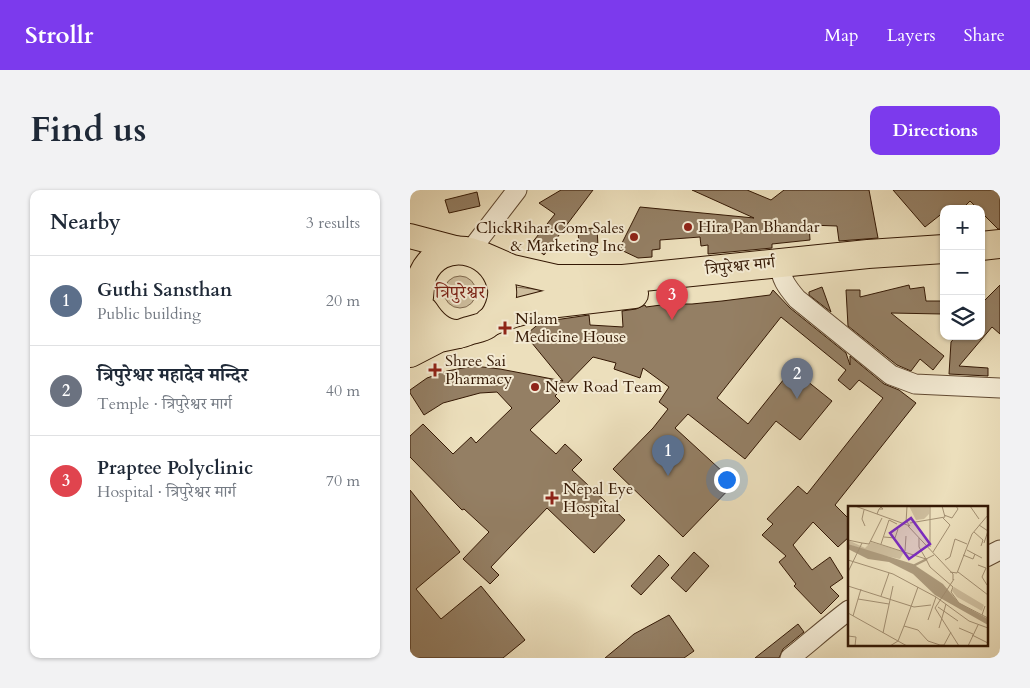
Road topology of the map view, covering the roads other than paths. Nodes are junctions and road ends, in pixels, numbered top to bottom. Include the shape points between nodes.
1 (517, 190) edge
2 (410, 236) edge
3 (1000, 244) edge
4 (985, 246) edge
5 (940, 249) edge
6 (471, 252) junction
7 (1000, 255) edge
8 (985, 256) edge
9 (940, 260) edge
10 (780, 269) junction
11 (416, 307) edge
12 (489, 322) junction
13 (458, 334) junction
14 (410, 353) edge
15 (1000, 388) edge
16 (1000, 550) edge
17 (988, 556) edge
18 (848, 611) edge
19 (790, 658) edge

1 - 6 street
2 - 6 main road
3 - 4 highway
5 - 10 highway, त्रिपुरेश्वर मार्ग via 868,254
6 - 10 highway, त्रिपुरेश्वर मार्ग via 512,269 556,280
6 - 11 highway via 451,252 430,264 422,279
6 - 12 highway via 491,263 502,286 500,306
7 - 8 highway
9 - 10 highway, त्रिपुरेश्वर मार्ग
10 - 12 highway, त्रिपुरेश्वर मार्ग via 549,304
10 - 15 street via 787,288 797,299 891,375 915,384
11 - 13 highway via 438,327
12 - 13 highway
13 - 14 highway via 439,338
16 - 17 street
18 - 19 street

